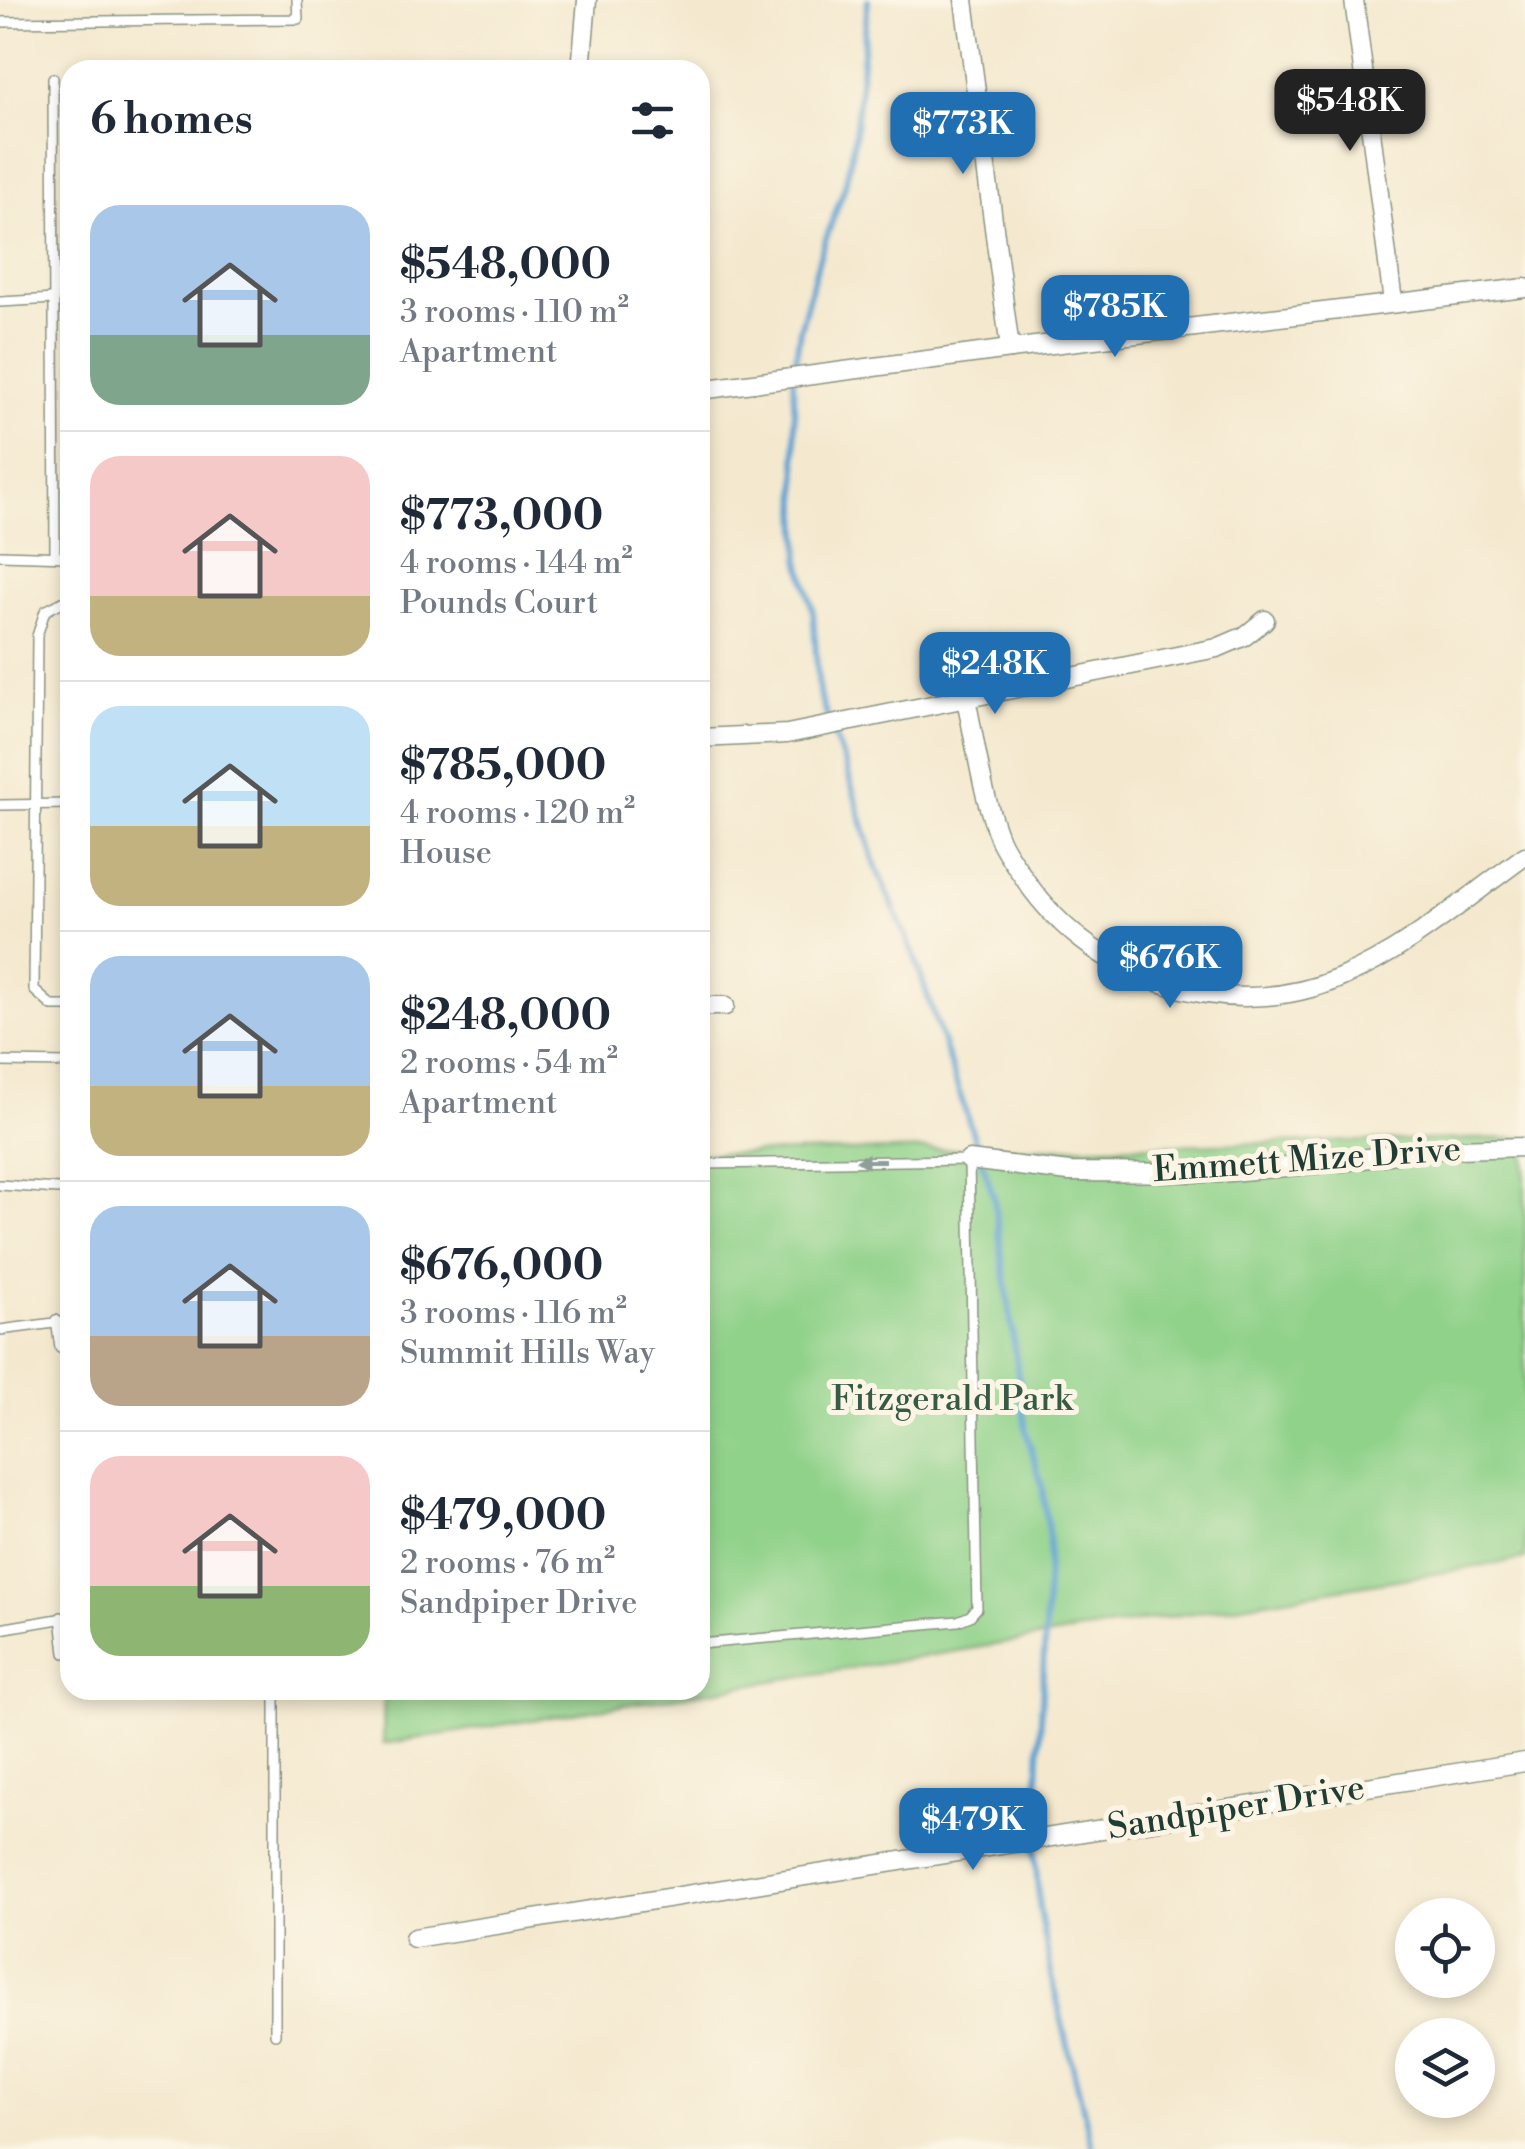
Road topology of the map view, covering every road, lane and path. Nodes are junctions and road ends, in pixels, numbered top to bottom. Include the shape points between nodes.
1 (297, 0) edge
2 (587, 0) edge
3 (964, 0) edge
4 (1354, 0) edge
5 (0, 22) edge
6 (582, 60) edge
7 (53, 78) dead end
8 (1525, 288) edge
9 (54, 300) junction
10 (0, 302) edge
11 (1392, 302) junction
12 (1010, 349) junction
13 (710, 389) edge
14 (0, 555) edge
15 (55, 556) junction
16 (60, 556) edge
17 (60, 603) edge
18 (1264, 620) dead end
19 (966, 699) junction
20 (710, 738) edge
21 (60, 804) edge
22 (0, 805) edge
23 (34, 805) junction
24 (1525, 856) edge
25 (60, 1006) edge
26 (710, 1006) edge
27 (725, 1006) dead end
28 (0, 1062) edge
29 (60, 1063) edge
30 (1525, 1147) edge
31 (969, 1160) junction
32 (710, 1164) edge
33 (0, 1186) edge
34 (58, 1189) dead end
35 (56, 1320) junction
36 (60, 1320) edge
37 (0, 1330) edge
38 (60, 1348) dead end
39 (60, 1618) edge
40 (0, 1629) edge
41 (710, 1643) edge
42 (275, 1700) edge
43 (1525, 1762) edge
44 (414, 1938) dead end
45 (275, 2034) dead end

1 - 5 lane via 298,19
2 - 6 street
3 - 12 street
4 - 11 street
7 - 9 lane
8 - 11 street
9 - 10 lane
9 - 15 lane
11 - 12 street
12 - 13 street
14 - 15 lane
15 - 16 lane
17 - 23 lane via 45,610 36,636
18 - 19 street via 1216,648
19 - 20 street via 787,734
19 - 24 street via 1000,841 1028,885 1088,946 1167,986 1251,996 1338,979 1384,956
21 - 23 lane
22 - 23 lane
23 - 25 lane via 34,990
26 - 27 street
28 - 29 lane
30 - 31 street, Emmett Mize Drive via 1421,1150 1219,1173 1069,1172
31 -> 32 lane
31 - 41 lane via 977,1608 958,1620
33 - 34 lane
35 - 36 lane
35 - 37 lane
35 - 38 lane
39 - 40 lane
42 - 45 lane
43 - 44 street, Sandpiper Drive

